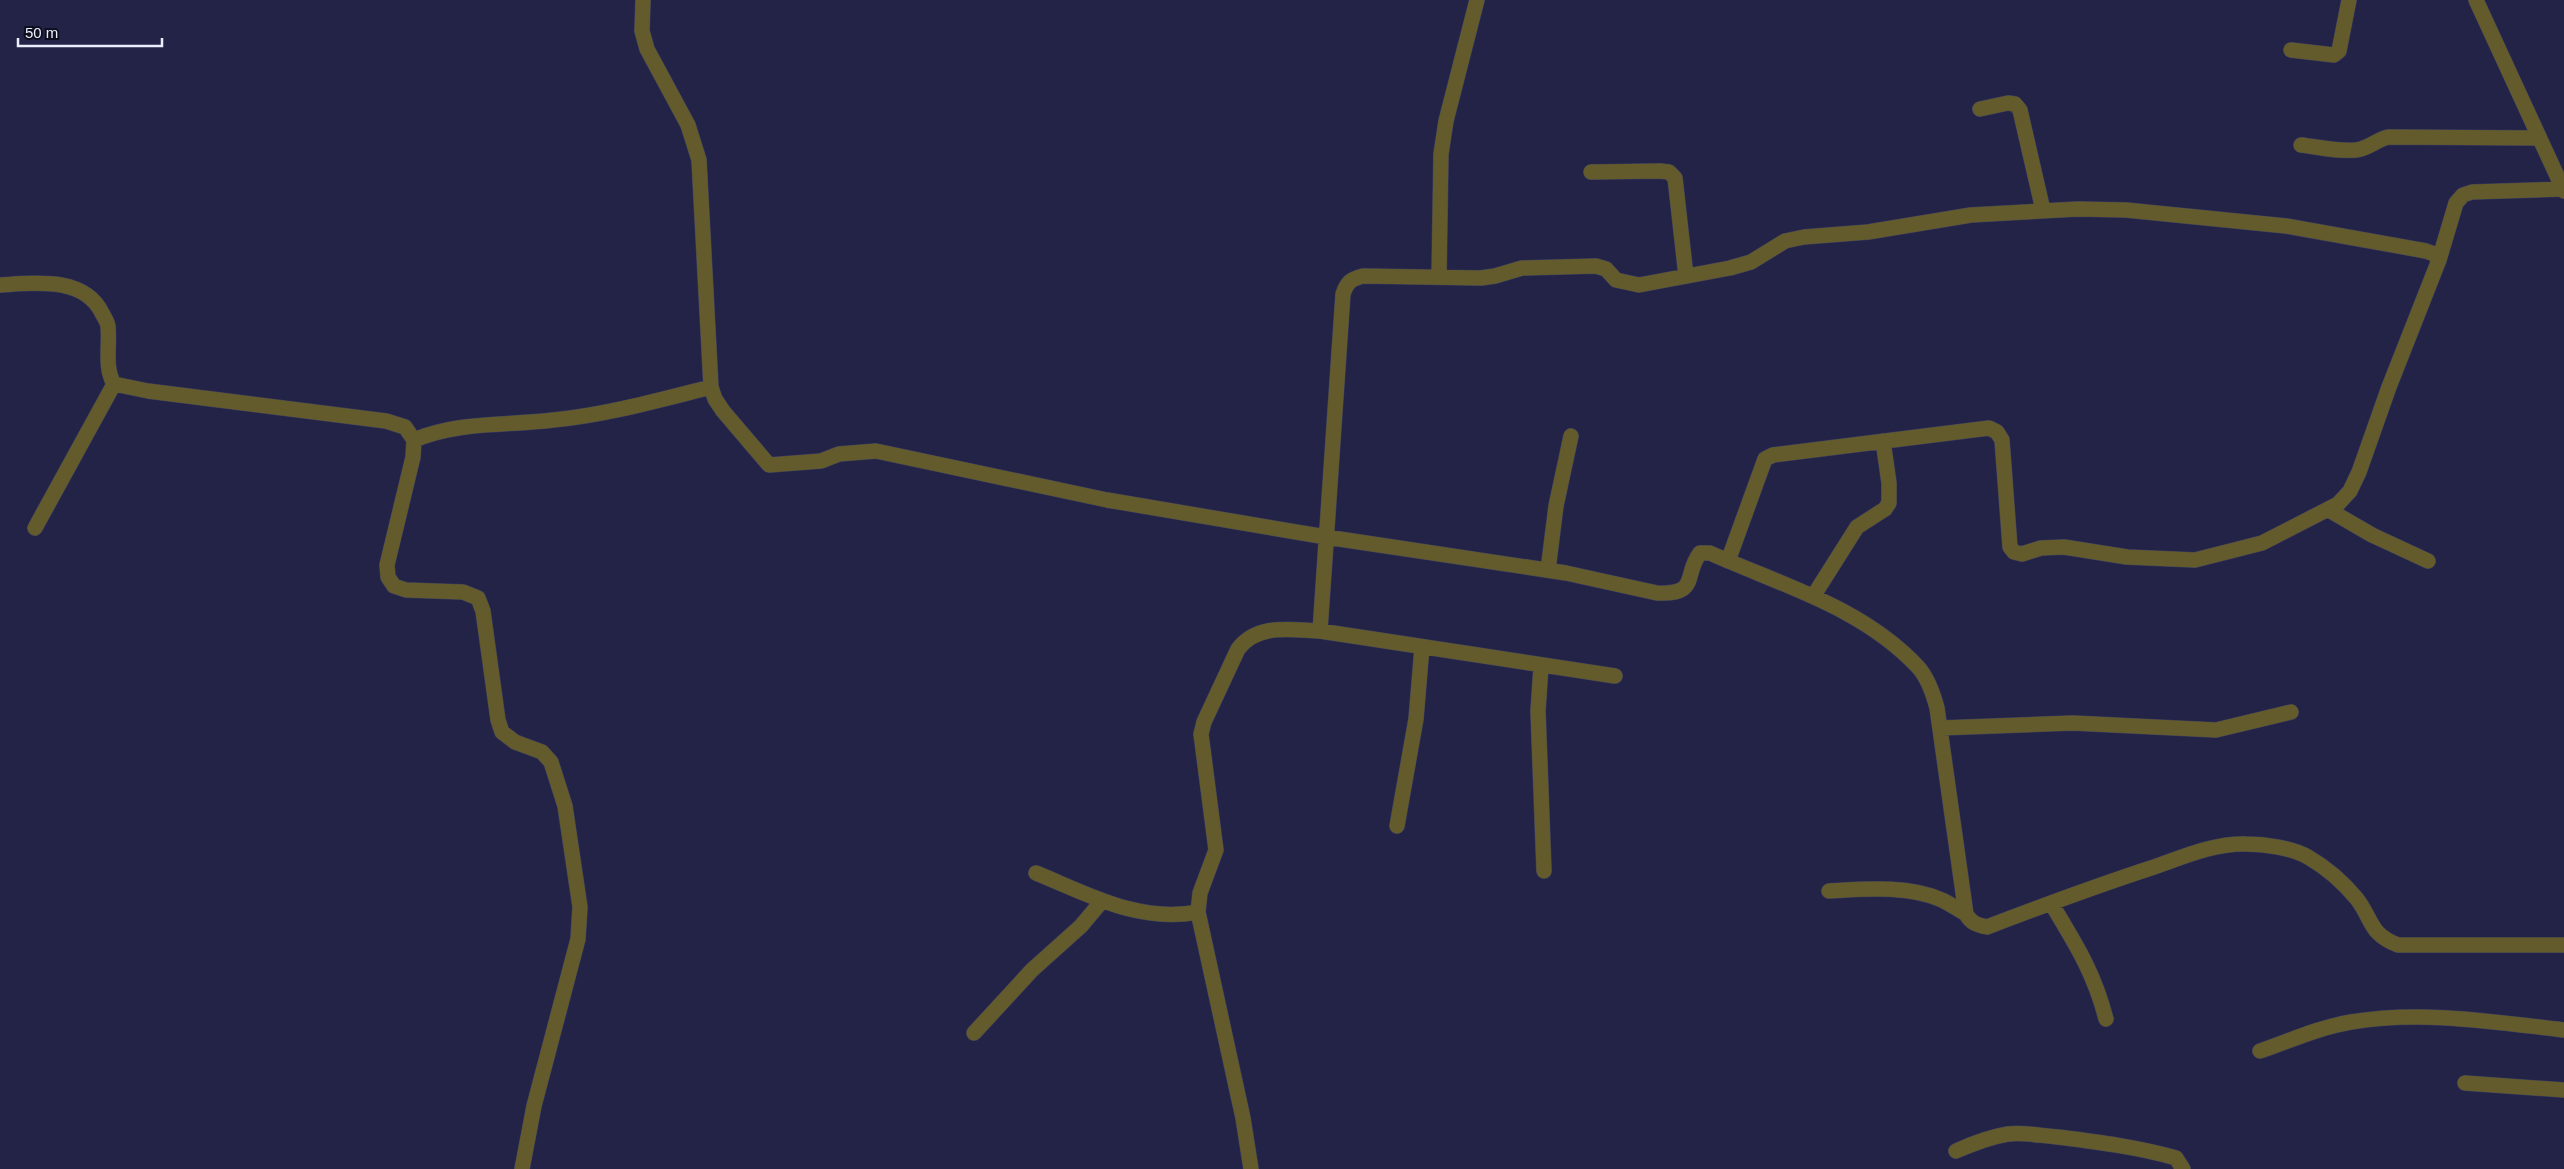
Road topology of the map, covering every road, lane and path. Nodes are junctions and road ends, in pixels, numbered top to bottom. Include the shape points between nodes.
1 (642, 0) edge
2 (1477, 0) edge
3 (2349, 0) edge
4 (2476, 0) edge
5 (2291, 50) dead end
6 (1980, 108) dead end
7 (2539, 138) junction
8 (2302, 146) dead end
9 (1591, 172) dead end
10 (2564, 190) edge
11 (2043, 210) junction
12 (2439, 260) junction
13 (1686, 276) junction
14 (1439, 277) junction
15 (0, 285) edge
16 (114, 384) junction
17 (711, 388) junction
18 (1571, 436) dead end
19 (414, 440) junction
20 (1883, 441) junction
21 (2329, 510) junction
22 (35, 528) dead end
23 (1326, 537) junction
24 (1728, 561) junction
25 (2428, 561) dead end
26 (1548, 570) junction
27 (1814, 595) junction
28 (1320, 631) junction
29 (1422, 647) junction
30 (1541, 666) junction
31 (1615, 676) dead end
32 (2291, 712) dead end
33 (1940, 728) junction
34 (1397, 826) dead end
35 (1544, 871) dead end
36 (1036, 872) dead end
37 (1829, 891) dead end
38 (1102, 900) junction
39 (2051, 903) junction
40 (1198, 912) junction
41 (1966, 914) junction
42 (2564, 945) edge
43 (2106, 1019) dead end
44 (2564, 1030) edge
45 (974, 1033) dead end
46 (2260, 1051) dead end
47 (2466, 1083) dead end
48 (2564, 1090) edge
49 (1956, 1150) dead end
50 (522, 1169) edge
51 (1251, 1169) edge
52 (2183, 1169) edge

1 - 17 street via 642,31 647,49 688,125 699,160
2 - 14 street via 1446,121 1441,154
3 - 5 street via 2339,52 2334,55
4 - 7 street
6 - 11 street via 2008,103 2015,104 2020,110
7 - 8 street via 2388,137 2356,150
7 - 10 street
9 - 13 street via 1660,171 1669,172 1675,178
10 - 12 street via 2472,192 2463,195 2456,203
11 - 12 street via 2126,210 2286,226 2426,250
11 - 13 street via 1971,214 1868,232 1785,241 1750,262
12 - 21 street via 2389,387 2360,472 2350,491
13 - 14 street via 1639,285 1626,284 1616,280 1606,269 1596,266 1522,268 1481,278
14 - 23 street via 1363,276 1347,284 1343,294
15 - 16 street via 42,283 68,286 87,294 108,324 108,374
16 - 19 street via 386,421 405,427
16 - 22 street
17 - 19 street via 555,420 466,425
17 - 23 street via 723,411 769,465 821,461 839,454 876,451 1107,500
18 - 26 street via 1556,506
19 - 50 street via 413,457 387,565 388,577 394,586 406,590 463,592 478,598 483,611 502,732 514,742 542,752 551,762 571,839 581,924 534,1106
20 - 21 street via 1989,428 1997,432 2002,440 2010,547 2022,554 2041,548 2064,547 2127,557 2194,560 2262,543
20 - 24 street via 1773,455 1766,460
20 - 27 street via 1889,503 1885,510 1857,527
21 - 25 street via 2372,535
23 - 26 street
23 - 28 street
24 - 26 street via 1710,553 1700,553 1685,588 1672,594
24 - 27 street
27 - 33 street via 1870,628 1918,667 1931,687
28 - 29 street
28 - 40 street via 1271,630 1246,638 1232,660 1204,722 1201,745 1216,850 1200,893
29 - 30 street
29 - 34 street via 1416,719
30 - 31 street
30 - 35 street via 1538,711
32 - 33 street via 2216,730 2073,723
33 - 41 street
36 - 38 street
37 - 41 street via 1888,889 1914,893 1941,900
38 - 40 street via 1139,913 1159,916
38 - 45 street via 1081,926 1032,970
39 - 41 street via 1987,927 1971,922
39 - 42 street via 2196,852 2246,844 2277,847 2306,856 2330,870 2357,900 2384,940 2398,945
39 - 43 street via 2094,979
40 - 51 street
44 - 46 street via 2469,1019 2388,1017 2349,1022
47 - 48 street
49 - 52 street via 1987,1138 2010,1134 2036,1135 2106,1143 2164,1155 2176,1158

